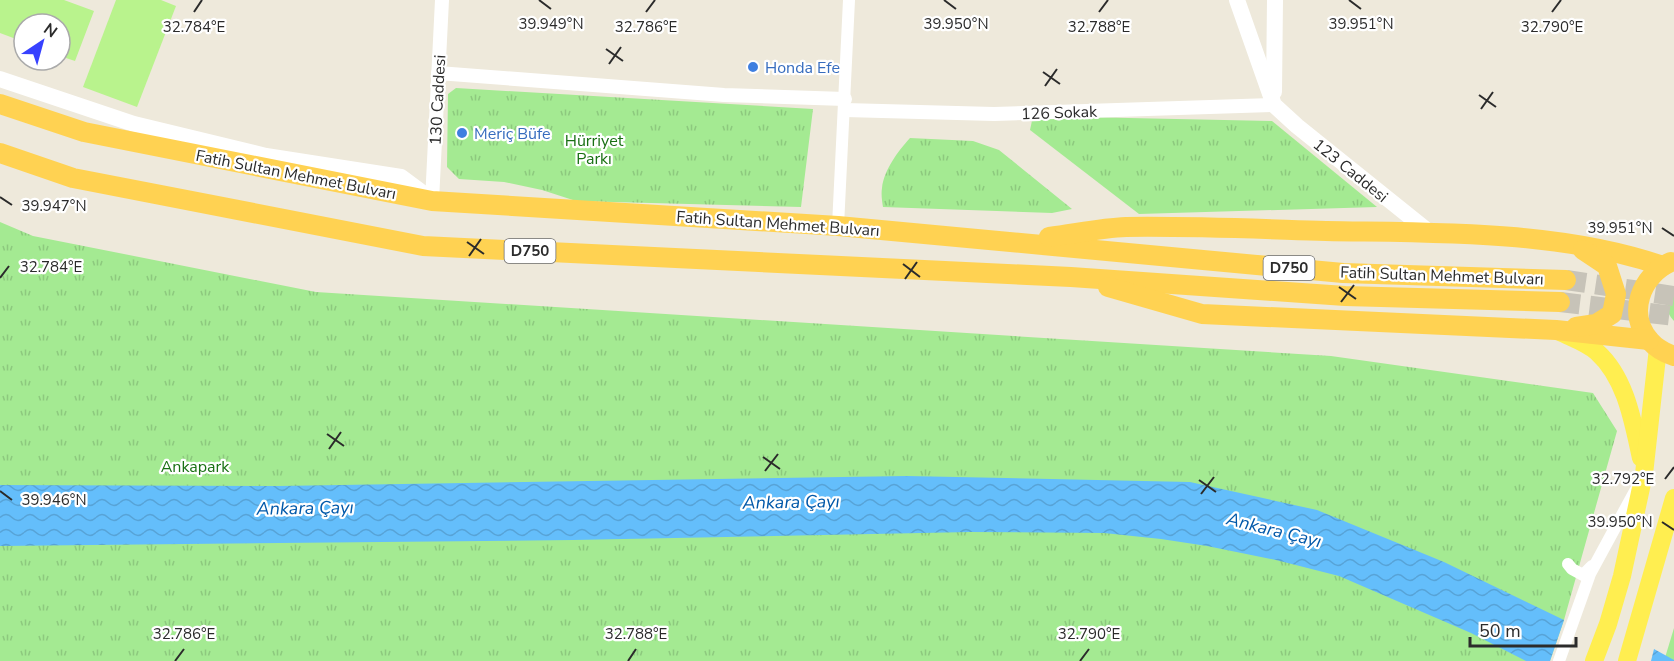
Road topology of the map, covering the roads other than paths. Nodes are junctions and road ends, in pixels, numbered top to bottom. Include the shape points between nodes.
1 (442, 0) edge
2 (849, 0) edge
3 (1237, 0) edge
4 (1275, 0) edge
5 (438, 73) junction
6 (0, 79) edge
7 (0, 104) edge
8 (845, 104) junction
9 (1274, 105) junction
10 (0, 153) edge
11 (432, 201) junction
12 (838, 226) junction
13 (1429, 232) junction
14 (1012, 242) junction
15 (1572, 244) junction
16 (1670, 260) edge
17 (1071, 276) junction
18 (1566, 280) tunnel mouth
19 (1560, 302) tunnel mouth
20 (1556, 330) junction
21 (1660, 348) edge
22 (1645, 473) junction
23 (1674, 498) edge
24 (1598, 562) junction
25 (1568, 564) dead end
26 (1559, 661) edge
27 (1594, 661) edge
28 (1627, 661) edge

1 - 5 street, 130 Caddesi
2 - 8 street
3 - 9 main road, 123 Caddesi
4 - 9 main road
5 - 8 street, 126 Sokak
5 - 11 street, 130 Caddesi
6 - 11 main road via 134,124 266,156 400,177
7 - 11 highway, Fatih Sultan Mehmet Bulvarı / D750 via 84,132
8 - 9 street, 126 Sokak via 993,114
8 - 12 street
9 - 13 main road, 123 Caddesi
10 - 17 highway, Fatih Sultan Mehmet Bulvarı / D750 via 73,178 423,246
11 - 12 highway, Fatih Sultan Mehmet Bulvarı / D750
12 - 14 highway, Fatih Sultan Mehmet Bulvarı / D750
13 - 14 highway via 1124,227
13 - 15 highway
14 - 18 highway, Fatih Sultan Mehmet Bulvarı / D750 via 1343,273
15 - 16 highway
15 - 20 highway via 1607,266 1616,294 1612,314 1596,324
16 - 21 highway via 1646,282 1638,311 1641,326
17 - 19 highway, Fatih Sultan Mehmet Bulvarı / D750 via 1345,296
17 - 20 highway via 1202,314
20 - 21 highway
20 - 22 main road via 1596,351 1611,367 1622,387
21 - 22 main road
22 - 24 street
22 - 27 main road via 1622,576
23 - 28 main road
24 - 25 street via 1583,575
24 - 26 street via 1590,574

